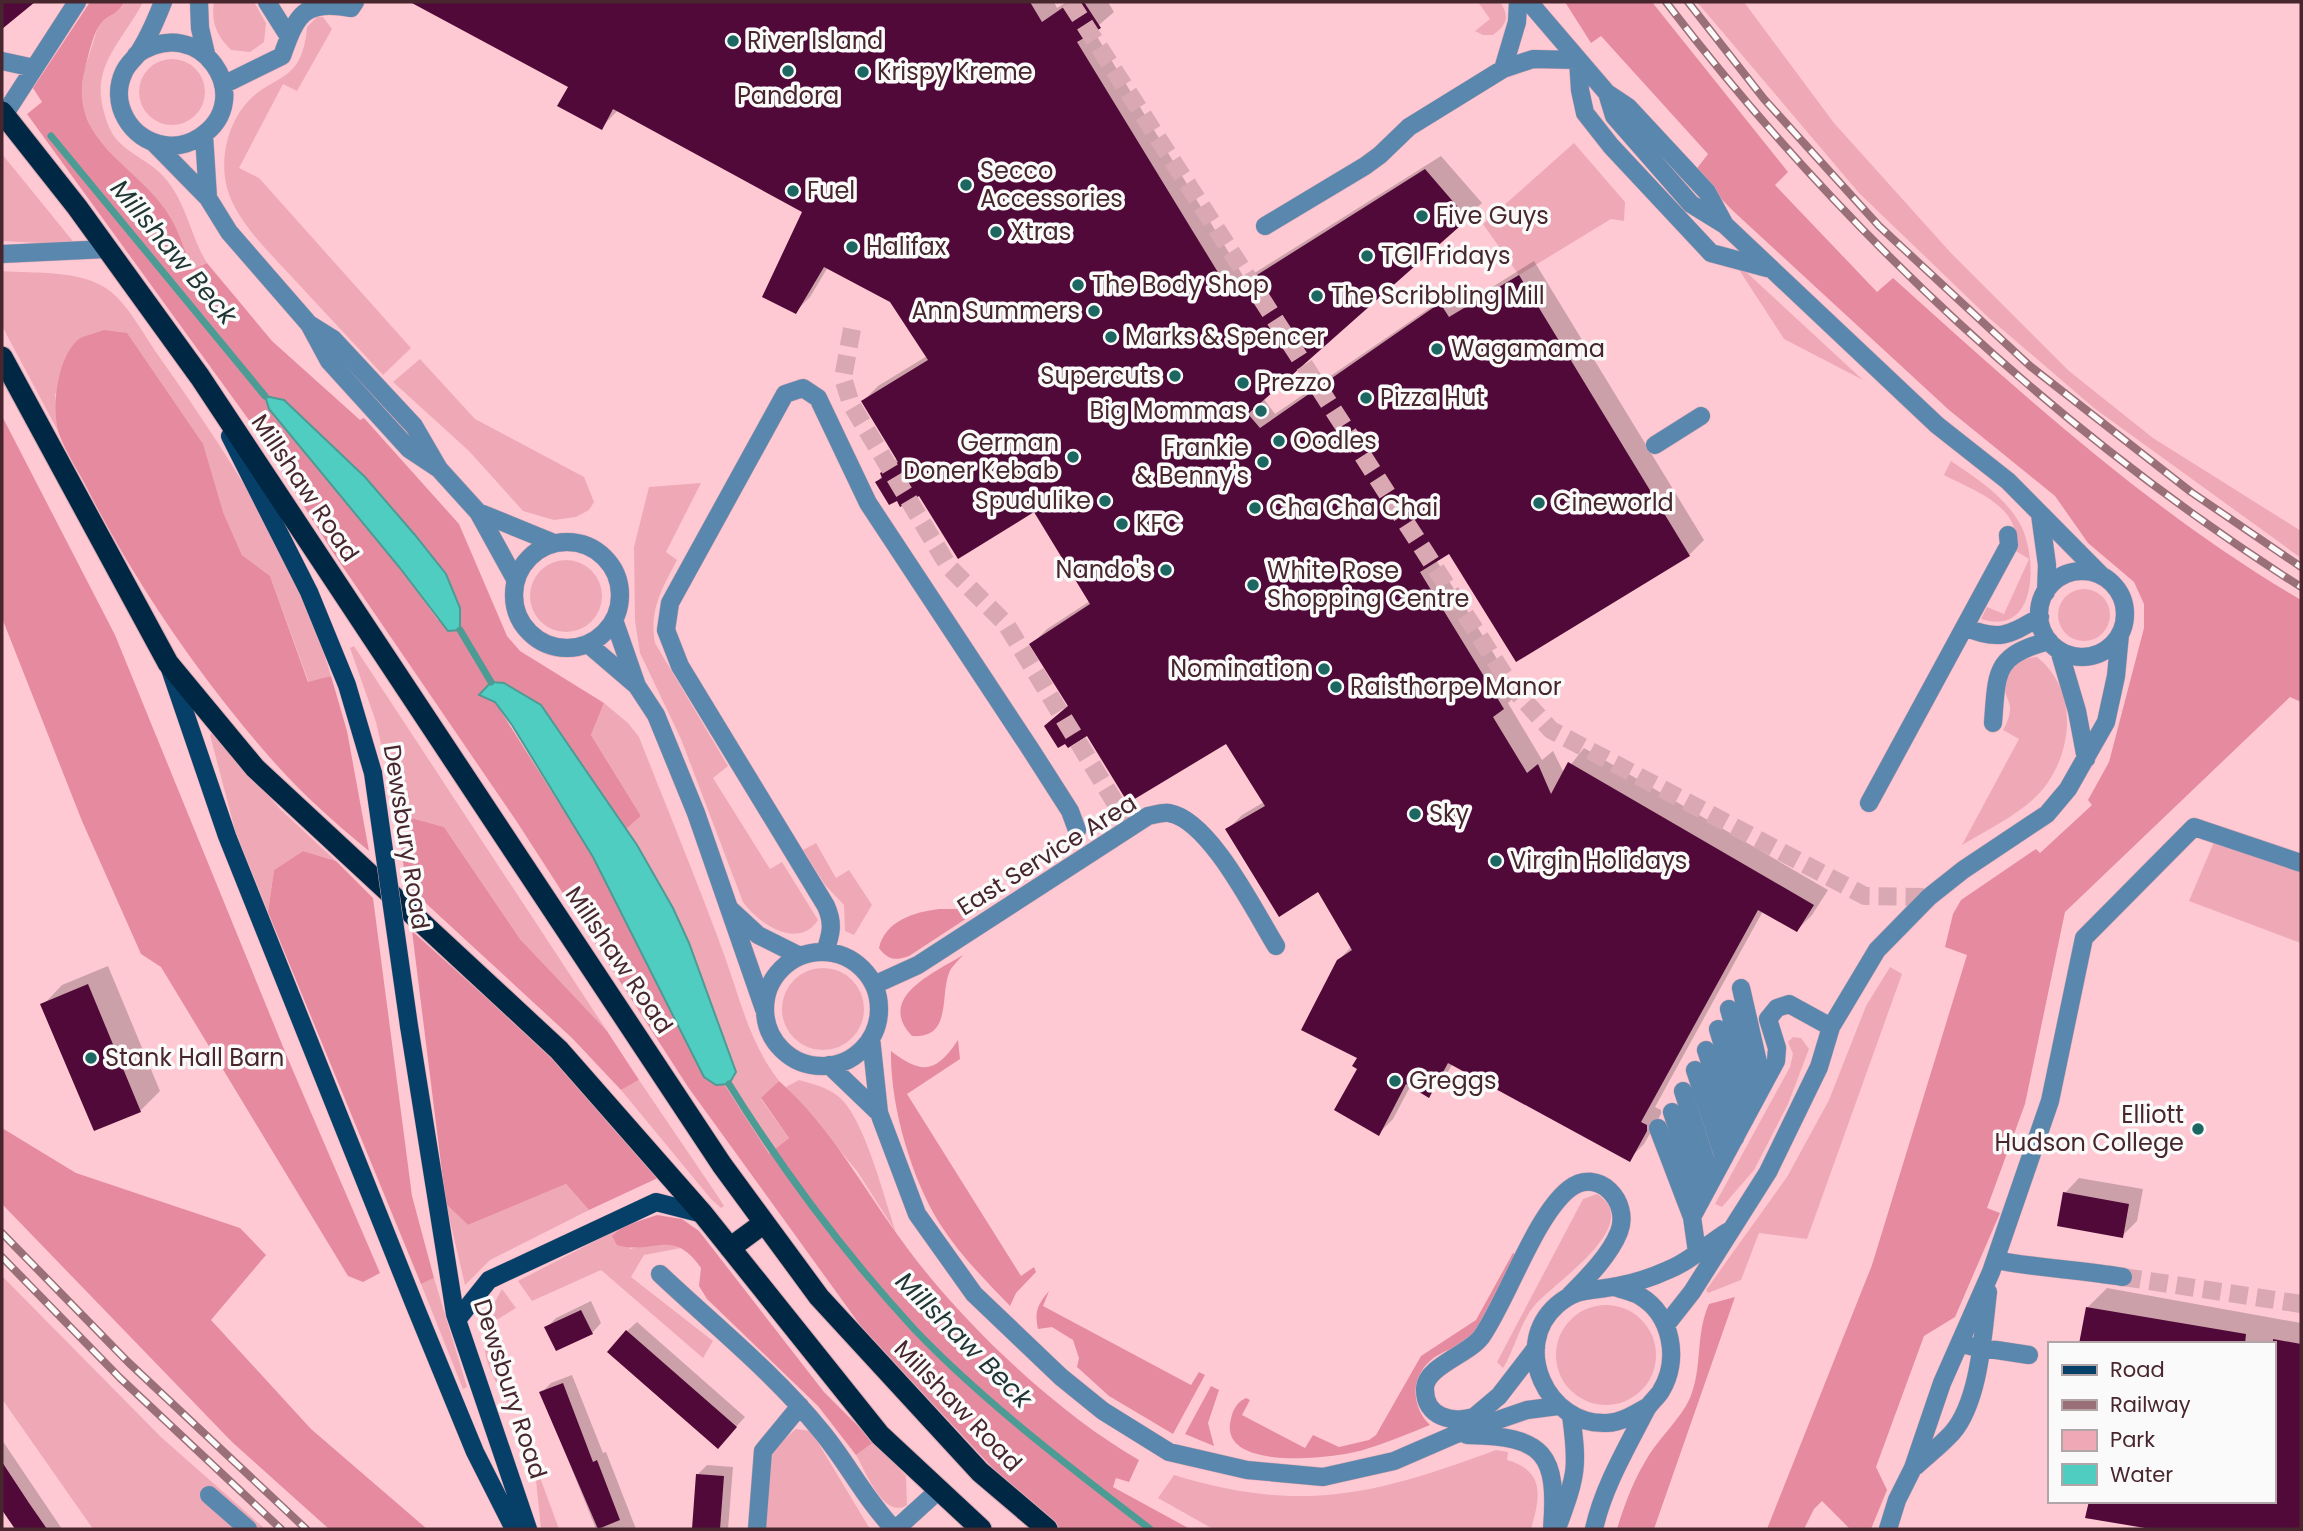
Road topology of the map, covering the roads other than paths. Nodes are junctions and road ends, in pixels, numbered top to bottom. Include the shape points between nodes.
1 (77, 2) edge
2 (163, 2) edge
3 (199, 2) edge
4 (267, 2) edge
5 (1518, 2) edge
6 (1529, 2) edge
7 (353, 5) edge
8 (1551, 27) junction
9 (289, 37) junction
10 (206, 54) junction
11 (136, 55) junction
12 (1542, 59) junction
13 (1578, 60) junction
14 (2, 61) edge
15 (34, 68) junction
16 (1503, 69) junction
17 (223, 85) junction
18 (3, 113) edge
19 (204, 135) junction
20 (155, 144) junction
21 (208, 198) junction
22 (1265, 226) dead end
23 (107, 249) junction
24 (2, 254) edge
25 (1772, 269) junction
26 (2, 357) edge
27 (200, 377) junction
28 (1701, 416) dead end
29 (1655, 444) dead end
30 (478, 512) junction
31 (2040, 514) junction
32 (2008, 535) dead end
33 (554, 542) junction
34 (2102, 576) junction
35 (515, 579) junction
36 (2046, 592) junction
37 (2040, 617) junction
38 (614, 620) junction
39 (1965, 627) junction
40 (2120, 634) junction
41 (588, 644) junction
42 (2054, 645) junction
43 (168, 663) junction
44 (637, 686) junction
45 (1993, 723) dead end
46 (2085, 760) junction
47 (1870, 803) dead end
48 (1077, 830) dead end
49 (2301, 863) edge
50 (726, 905) junction
51 (1276, 946) dead end
52 (825, 952) junction
53 (800, 956) junction
54 (874, 985) junction
55 (1741, 988) dead end
56 (764, 1009) junction
57 (1729, 1009) dead end
58 (1831, 1027) junction
59 (1718, 1029) dead end
60 (871, 1038) junction
61 (1706, 1050) dead end
62 (829, 1066) junction
63 (1695, 1070) dead end
64 (1763, 1084) junction
65 (1683, 1091) dead end
66 (1755, 1101) junction
67 (1672, 1112) dead end
68 (878, 1113) junction
69 (1745, 1119) junction
70 (1658, 1128) dead end
71 (1735, 1138) junction
72 (1724, 1158) junction
73 (1712, 1180) junction
74 (1701, 1200) junction
75 (703, 1214) junction
76 (1692, 1217) junction
77 (764, 1223) junction
78 (1732, 1228) junction
79 (730, 1248) junction
80 (1698, 1251) junction
81 (1993, 1266) junction
82 (660, 1274) dead end
83 (2123, 1277) tunnel mouth
84 (1615, 1287) junction
85 (1570, 1295) junction
86 (457, 1320) junction
87 (1666, 1325) junction
88 (1959, 1344) junction
89 (1535, 1348) junction
90 (1981, 1349) junction
91 (2029, 1355) dead end
92 (800, 1406) junction
93 (1647, 1407) junction
94 (1564, 1410) junction
95 (1474, 1417) junction
96 (1454, 1435) junction
97 (1913, 1468) junction
98 (940, 1489) junction
99 (209, 1495) dead end
100 (248, 1529) edge
101 (514, 1529) edge
102 (528, 1529) edge
103 (757, 1529) edge
104 (895, 1529) edge
105 (981, 1529) edge
106 (1046, 1529) edge
107 (1555, 1529) edge
108 (1594, 1529) edge
109 (1888, 1529) edge

1 - 15 street
2 - 11 street
3 - 10 street
4 - 9 street
5 - 16 street
6 - 8 street
7 - 9 street via 312,6 297,19
8 - 12 street
8 - 13 street
9 - 17 street via 282,56
10 - 11 street via 177,41 148,46
10 - 17 street
11 - 20 street via 123,73 120,103 127,122
12 - 13 street
12 - 16 street
13 - 25 street via 1607,93 1614,116 1691,204 1725,225
13 - 25 street via 1580,90 1590,123 1661,202 1711,253
14 - 15 street
15 - 18 street
16 - 22 street via 1409,127 1365,166
17 - 19 street via 220,113
18 - 23 highway, Dewsbury Road
19 - 20 street via 177,146
19 - 21 street
20 - 21 street
21 - 30 street via 229,232 309,324 333,339 414,426 439,470
23 - 24 street
23 - 27 highway, Dewsbury Road
25 - 31 street via 1937,425 2008,481
26 - 43 highway, Dewsbury Road
27 - 77 highway, Millshaw Road
27 - 86 main road, Dewsbury Road, bridge via 309,592 347,685 373,773
28 - 29 street
30 - 33 street
30 - 35 street
31 - 34 street
31 - 36 street
32 - 39 street via 2009,545
33 - 35 street via 537,550
33 - 38 street via 589,545 614,568 620,585
34 - 36 street via 2078,571
34 - 40 street via 2123,600
35 - 41 street via 514,605 529,633 549,646
36 - 37 street
37 - 39 street via 2010,634 1989,638
37 - 42 street
38 - 41 street
38 - 44 street
39 - 47 street
40 - 42 street via 2113,644 2093,655 2081,657
40 - 46 street via 2106,722
41 - 44 street
42 - 45 street via 2015,652 2003,663
42 - 46 street via 2077,711
43 - 75 highway via 255,768 559,1051
43 - 101 main road, Dewsbury Road via 262,925 470,1440
44 - 50 street via 671,748
46 - 58 street via 2047,814 1929,897 1877,950
48 - 52 street via 1070,811 868,503 818,398 803,388 785,394 670,603 666,630 680,666 826,906 832,933
49 - 81 street via 2194,827 2084,938 2050,1101
50 - 53 street via 758,935
50 - 56 street
51 - 54 street, East Service Area via 1212,845 1192,824 1170,813 1148,816 918,965
52 - 53 street
52 - 54 street via 854,962
53 - 56 street via 774,977
54 - 60 street via 879,1012
55 - 64 street
56 - 62 street via 777,1045 792,1058
57 - 66 street
58 - 64 street via 1788,1004 1777,1008 1768,1019 1776,1061
58 - 78 street via 1819,1068 1768,1172
59 - 69 street
60 - 62 street via 849,1059
60 - 68 street
61 - 71 street
62 - 68 street
63 - 72 street
64 - 66 street
65 - 73 street
66 - 69 street
67 - 74 street
68 - 96 street via 917,1214 974,1294 1061,1377 1103,1411 1169,1452 1247,1470 1323,1476 1394,1461
69 - 71 street
70 - 76 street
71 - 72 street
72 - 73 street
73 - 74 street
74 - 76 street
75 - 79 highway
75 - 86 main road via 656,1202 489,1280
76 - 80 street
77 - 79 highway
77 - 106 highway, Millshaw Road via 819,1297 962,1453
78 - 80 street
78 - 87 street
79 - 98 highway via 880,1435
80 - 84 street via 1670,1270
81 - 83 street via 2082,1269
81 - 88 street
81 - 90 street
82 - 92 street
84 - 85 street via 1591,1287
84 - 87 street via 1640,1296
85 - 89 street via 1541,1326
85 - 95 street via 1619,1234 1620,1204 1598,1183 1585,1181 1562,1197 1481,1338 1427,1379 1427,1397 1440,1418 1457,1422
86 - 102 main road, Dewsbury Road
87 - 93 street via 1671,1366 1661,1391
88 - 90 street
88 - 97 street
89 - 94 street via 1544,1388
89 - 95 street via 1499,1396
90 - 91 street
90 - 97 street via 1967,1405 1954,1431
92 - 103 street via 763,1451
92 - 104 street via 874,1508
93 - 94 street via 1627,1419 1608,1423 1588,1421
93 - 108 street via 1613,1476
94 - 96 street via 1527,1410
94 - 107 street via 1575,1472
95 - 96 street
96 - 107 street via 1520,1440 1541,1453 1555,1491
97 - 109 street
98 - 104 street
98 - 105 highway
99 - 100 street

